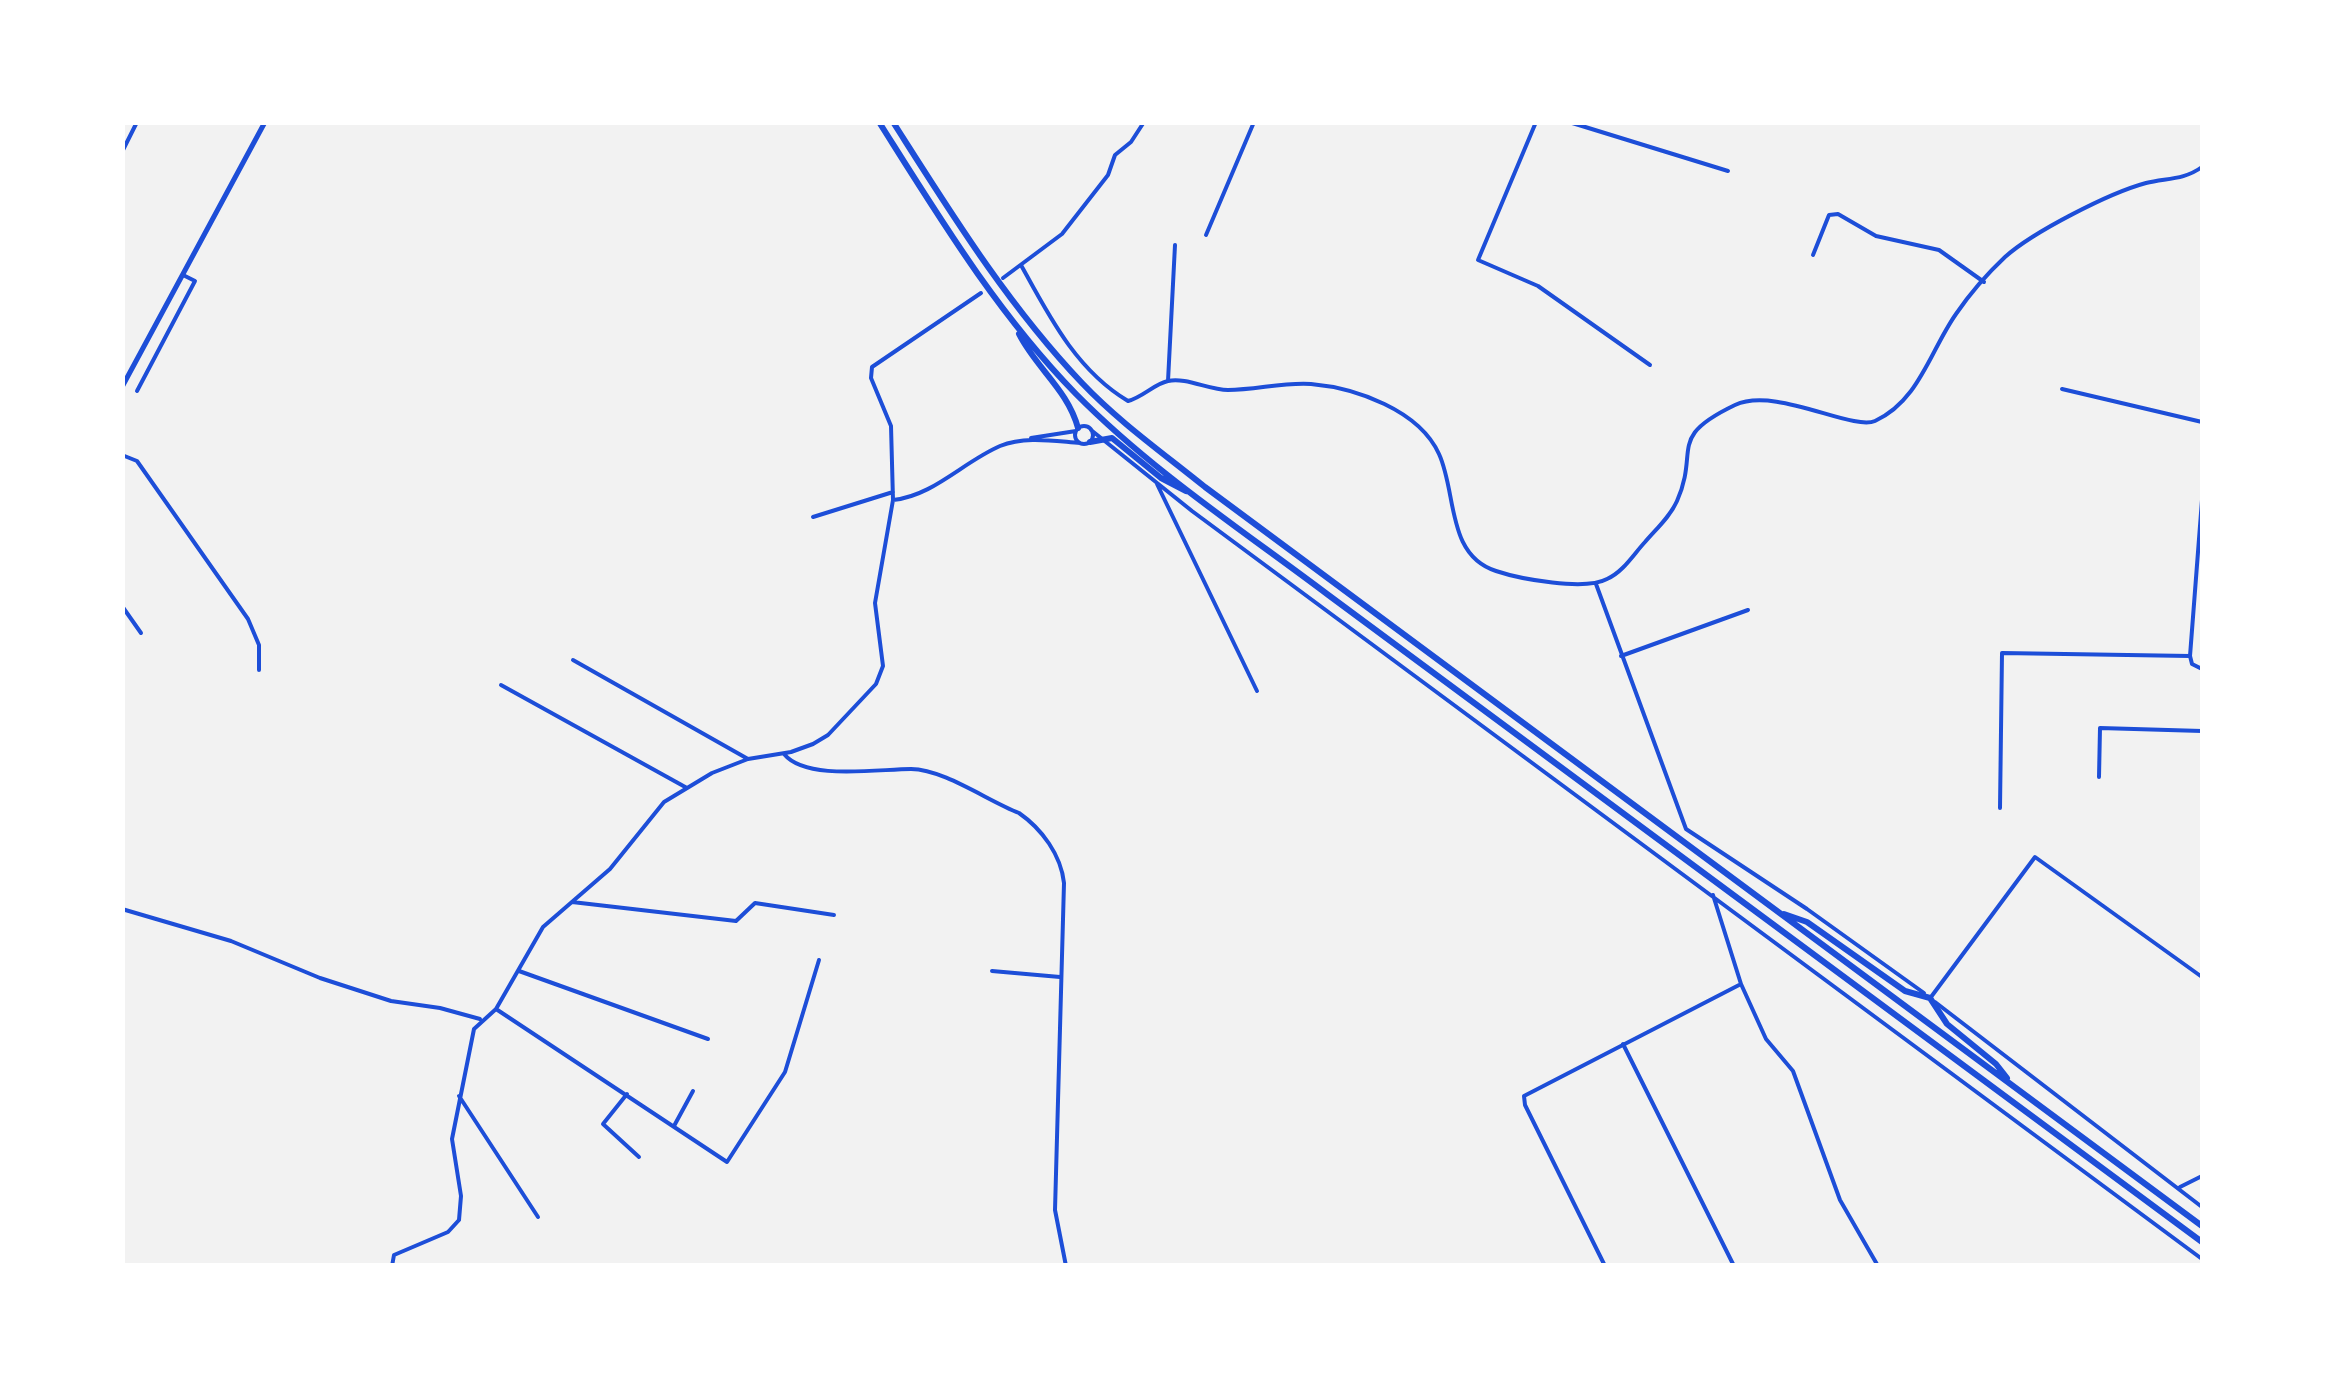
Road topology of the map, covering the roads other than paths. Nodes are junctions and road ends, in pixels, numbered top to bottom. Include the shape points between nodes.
1 (137, 122) edge
2 (265, 122) edge
3 (879, 122) edge
4 (893, 122) edge
5 (1144, 122) edge
6 (1254, 122) edge
7 (1536, 122) edge
8 (1569, 122) edge
9 (122, 152) edge
10 (2202, 167) edge
11 (1728, 171) dead end
12 (1206, 235) dead end
13 (1175, 244) dead end
14 (1813, 255) dead end
15 (1022, 265) junction
16 (183, 275) junction
17 (1003, 278) dead end
18 (1984, 282) junction
19 (980, 293) dead end
20 (1014, 324) junction
21 (1650, 365) dead end
22 (1168, 381) junction
23 (122, 387) edge
24 (2062, 389) dead end
25 (138, 391) dead end
26 (2202, 422) edge
27 (1077, 429) junction
28 (1092, 430) junction
29 (1100, 438) junction
30 (1022, 440) junction
31 (1089, 442) junction
32 (1080, 443) junction
33 (1108, 444) junction
34 (122, 455) edge
35 (1157, 484) junction
36 (893, 492) junction
37 (1197, 497) junction
38 (892, 500) junction
39 (2202, 500) edge
40 (813, 517) dead end
41 (1596, 584) junction
42 (122, 606) edge
43 (1748, 610) dead end
44 (141, 633) dead end
45 (1622, 656) junction
46 (2190, 656) junction
47 (574, 660) dead end
48 (2202, 669) edge
49 (260, 670) dead end
50 (501, 684) dead end
51 (1256, 691) dead end
52 (2202, 731) edge
53 (784, 754) junction
54 (748, 759) junction
55 (2099, 777) dead end
56 (687, 788) junction
57 (2000, 808) dead end
58 (1713, 894) junction
59 (572, 902) junction
60 (122, 909) edge
61 (1777, 911) junction
62 (834, 915) dead end
63 (819, 960) dead end
64 (518, 971) junction
65 (992, 971) dead end
66 (1060, 977) junction
67 (2202, 977) edge
68 (1741, 984) junction
69 (1930, 998) junction
70 (496, 1009) junction
71 (483, 1020) junction
72 (708, 1039) dead end
73 (1624, 1044) junction
74 (2014, 1087) junction
75 (693, 1091) dead end
76 (626, 1094) junction
77 (459, 1096) junction
78 (674, 1126) junction
79 (639, 1157) dead end
80 (2202, 1176) edge
81 (2177, 1188) junction
82 (2202, 1206) edge
83 (538, 1216) dead end
84 (2202, 1226) edge
85 (2202, 1242) edge
86 (2202, 1259) edge
87 (392, 1266) edge
88 (1066, 1266) edge
89 (1605, 1266) edge
90 (1734, 1266) edge
91 (1878, 1266) edge

1 - 9 street
2 - 16 street
3 - 20 main road
4 - 61 main road via 1003,289 1112,412
5 - 15 street via 1062,234
6 - 12 street
7 - 21 street via 1478,260 1538,286
8 - 11 street
10 - 18 street via 2188,177 2124,190 2040,233
13 - 22 street
14 - 18 street via 1830,215 1838,214 1876,236 1940,250
15 - 17 street
15 - 22 street via 1065,341 1108,388 1128,401
16 - 23 street
16 - 25 street via 195,282
18 - 41 street via 1956,314 1903,402 1875,421 1749,401 1696,429 1688,439 1684,484 1669,515 1617,574
19 - 36 street via 872,367 891,426
20 - 27 main road via 1070,404
20 - 37 main road via 1103,419
22 - 41 street via 1223,390 1312,384 1367,396 1413,423 1439,453 1458,532 1475,560 1500,572
24 - 26 street
27 - 28 street
27 - 30 street
27 - 32 street
28 - 29 street
28 - 31 street
29 - 31 main road
29 - 33 street
29 - 37 main road via 1112,438
30 - 32 street
30 - 38 street via 911,498
31 - 32 street
31 - 33 street
33 - 35 street
34 - 49 street via 136,461 248,619
35 - 51 street
35 - 58 street
36 - 38 street
36 - 40 street
37 - 85 main road
38 - 53 street via 876,604 882,669 876,684 828,734
39 - 46 street
41 - 45 street
42 - 44 street
43 - 45 street
45 - 69 street via 1686,829
46 - 48 street
46 - 57 street via 2002,653
47 - 54 street
50 - 56 street
52 - 55 street via 2100,728
53 - 54 street
53 - 66 street via 798,767 923,770 1028,819 1062,868
54 - 56 street
56 - 59 street via 664,802 610,869
58 - 68 street
58 - 86 street
59 - 62 street via 736,921 756,903
59 - 64 street via 543,928
60 - 71 street via 391,1000
61 - 69 main road via 1807,922 1905,991
61 - 74 main road
63 - 78 street via 786,1072 727,1162
64 - 70 street
64 - 72 street
65 - 66 street
66 - 88 street via 1055,1210
67 - 69 street via 2035,857
68 - 73 street
68 - 91 street via 1766,1040 1793,1071 1840,1200
69 - 74 main road via 1947,1024
69 - 81 street
70 - 71 street
70 - 76 street
71 - 77 street via 474,1029
73 - 89 street via 1524,1096
73 - 90 street
74 - 84 main road
75 - 78 street
76 - 78 street
76 - 79 street via 603,1124
77 - 83 street
77 - 87 street via 452,1148 459,1220 429,1242 401,1249
80 - 81 street
81 - 82 street

